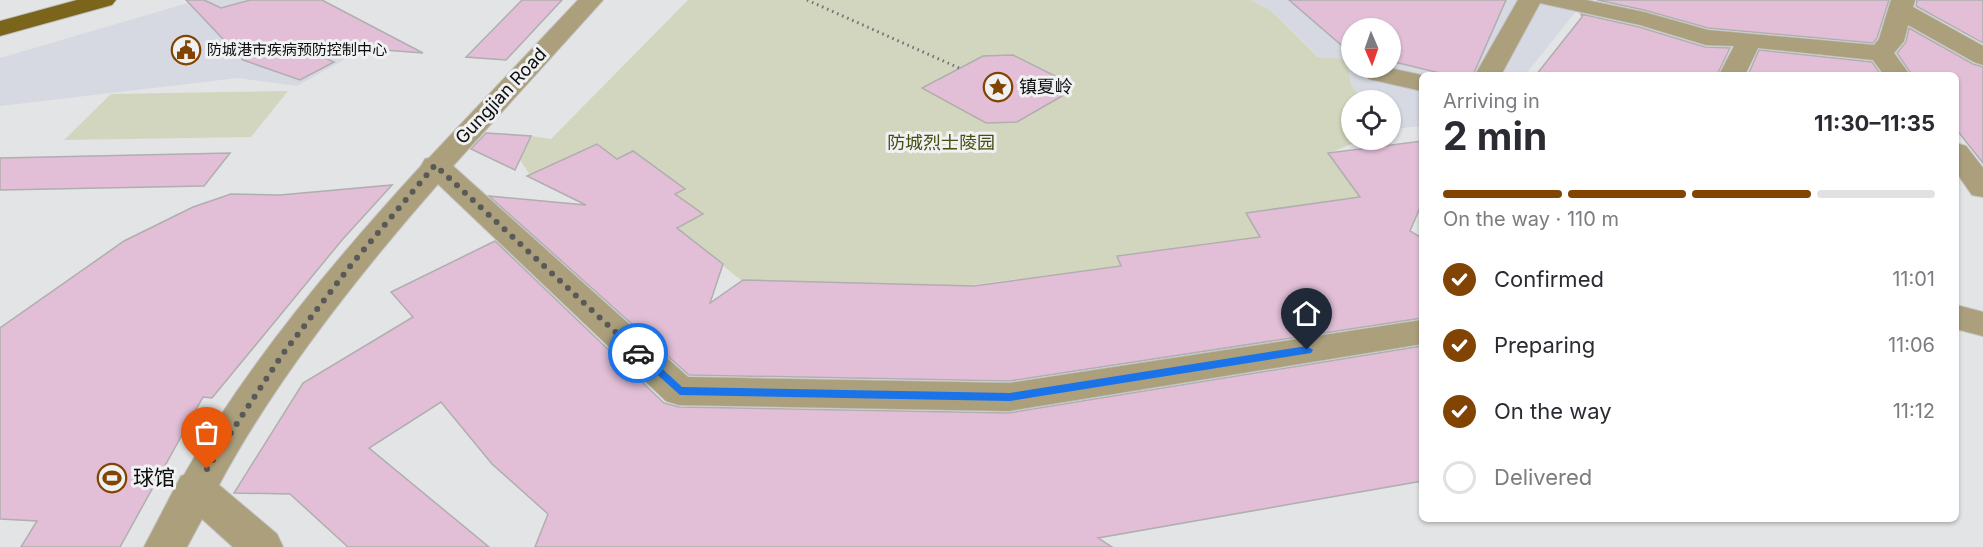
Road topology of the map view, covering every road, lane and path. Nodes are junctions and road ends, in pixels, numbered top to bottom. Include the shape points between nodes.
1 (39, 0) edge
2 (104, 0) edge
3 (591, 0) edge
4 (807, 0) edge
5 (1530, 0) edge
6 (1550, 0) edge
7 (1902, 5) edge
8 (0, 10) edge
9 (0, 29) edge
10 (1750, 40) junction
11 (1881, 53) junction
12 (1983, 57) edge
13 (959, 68) dead end
14 (1490, 72) edge
15 (1734, 72) edge
16 (1895, 72) edge
17 (1400, 78) edge
18 (1419, 82) edge
19 (1959, 156) edge
20 (435, 165) junction
21 (1983, 188) edge
22 (1959, 318) edge
23 (1983, 324) edge
24 (1419, 332) edge
25 (195, 488) junction
26 (165, 547) edge
27 (262, 547) edge

1 - 8 main road
2 - 9 main road
3 - 20 street, Gungjian Road
4 - 13 path
5 - 14 street
6 - 10 street via 1644,19 1706,37
7 - 11 street via 1891,41
7 - 12 street
10 - 11 street
10 - 15 street
11 - 16 street
17 - 18 street
19 - 21 street
20 - 24 street via 680,391 1010,397
20 - 25 street, Gungjian Road via 282,355
22 - 23 street
25 - 26 street, Gungjian Road
25 - 27 street

